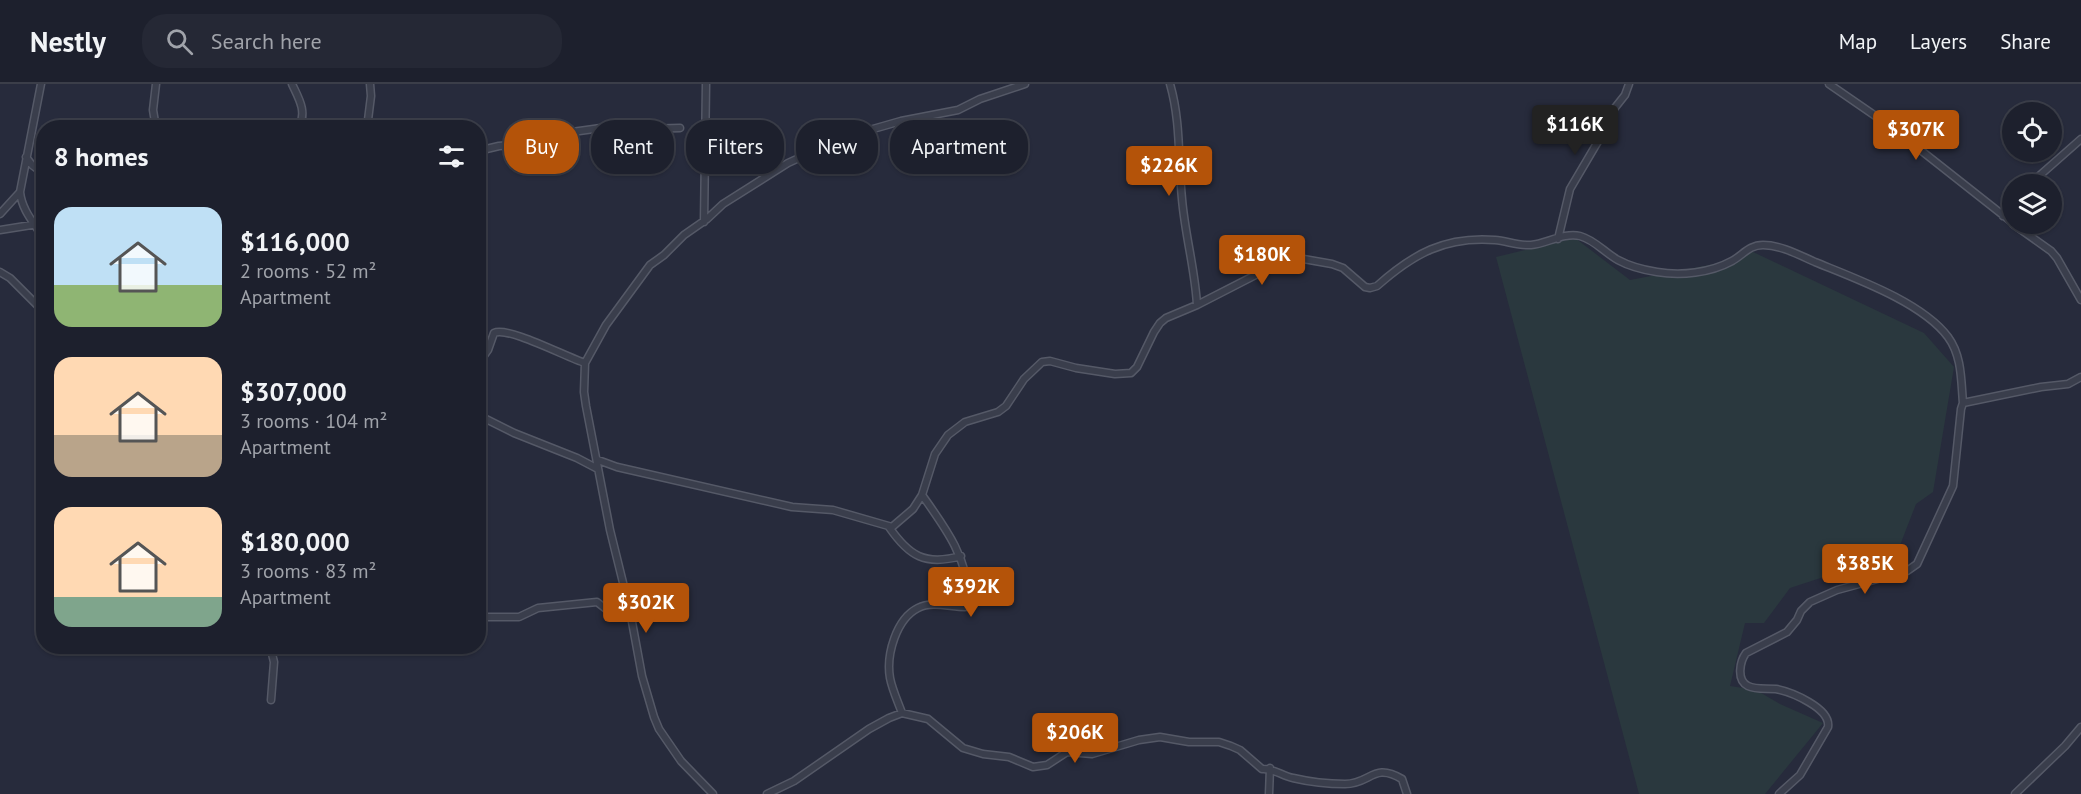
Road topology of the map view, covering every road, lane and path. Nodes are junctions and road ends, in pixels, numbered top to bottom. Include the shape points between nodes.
1 (41, 84) edge
2 (156, 84) edge
3 (292, 84) edge
4 (370, 84) edge
5 (706, 84) edge
6 (1025, 84) edge
7 (1170, 84) edge
8 (1629, 84) edge
9 (1829, 84) edge
10 (155, 120) edge
11 (302, 120) edge
12 (369, 120) edge
13 (680, 128) dead end
14 (2081, 139) edge
15 (486, 149) edge
16 (26, 156) junction
17 (36, 168) edge
18 (2041, 174) edge
19 (20, 192) junction
20 (0, 214) edge
21 (2002, 215) edge
22 (704, 222) junction
23 (33, 224) junction
24 (36, 224) edge
25 (36, 228) edge
26 (0, 230) edge
27 (2028, 234) edge
28 (1558, 238) junction
29 (0, 272) edge
30 (2081, 300) edge
31 (36, 304) edge
32 (1197, 305) junction
33 (486, 353) edge
34 (585, 363) junction
35 (2081, 377) edge
36 (1963, 403) junction
37 (486, 419) edge
38 (598, 460) junction
39 (598, 469) junction
40 (922, 495) junction
41 (890, 527) junction
42 (961, 556) junction
43 (630, 611) junction
44 (486, 617) edge
45 (272, 654) edge
46 (271, 700) dead end
47 (902, 713) junction
48 (2081, 727) edge
49 (1270, 768) junction
50 (712, 794) edge
51 (767, 794) edge
52 (1269, 794) edge
53 (1407, 794) edge
54 (1779, 794) edge
55 (2015, 794) edge

1 - 16 street
2 - 10 street
3 - 11 street via 303,110
4 - 12 street
5 - 22 street
6 - 22 street via 958,110 845,137 775,170 723,204
7 - 32 street via 1176,104 1183,215 1196,278
8 - 28 street via 1570,189
9 - 21 street via 1890,126
13 - 15 street via 608,127
14 - 18 street
16 - 17 street
16 - 19 street
19 - 20 street
19 - 23 street
22 - 34 street via 647,267
23 - 24 street
23 - 25 street
23 - 26 street
27 - 30 street via 2063,265
28 - 32 street via 1522,246 1497,240 1451,243 1410,259 1370,288 1343,268 1298,258 1275,265
28 - 36 street via 1577,235 1635,267 1665,273 1712,270 1751,247 1762,245 1801,255 1915,309 1947,336 1960,365
29 - 31 street
32 - 40 street via 1160,323 1131,373 1042,362 1024,379 1006,406 965,422 948,435 935,454
33 - 34 street via 494,333 499,331
34 - 38 street via 584,392
35 - 36 street via 2068,384
36 - 54 street via 1953,486 1917,564 1907,571 1837,590 1810,602 1787,632 1743,657 1741,675 1748,686 1779,690 1818,706 1828,720 1828,727 1800,775
37 - 39 street
38 - 39 street
38 - 41 street via 792,507 833,510
39 - 43 street
40 - 41 street via 905,517
40 - 42 street
41 - 42 street via 914,555 942,560
42 - 47 street via 969,586 968,605 919,607 908,616 896,637 889,661 890,679
43 - 44 street via 606,609 597,602 538,608 519,617
43 - 50 street via 642,676 659,729 681,761
45 - 46 street
47 - 49 street via 928,719 963,748 1009,757 1033,767 1047,765 1067,752 1092,754 1160,737 1219,742 1240,750 1262,769
47 - 51 street via 869,729
48 - 55 street
49 - 52 street
49 - 53 street via 1291,778 1347,784 1382,771 1402,779

